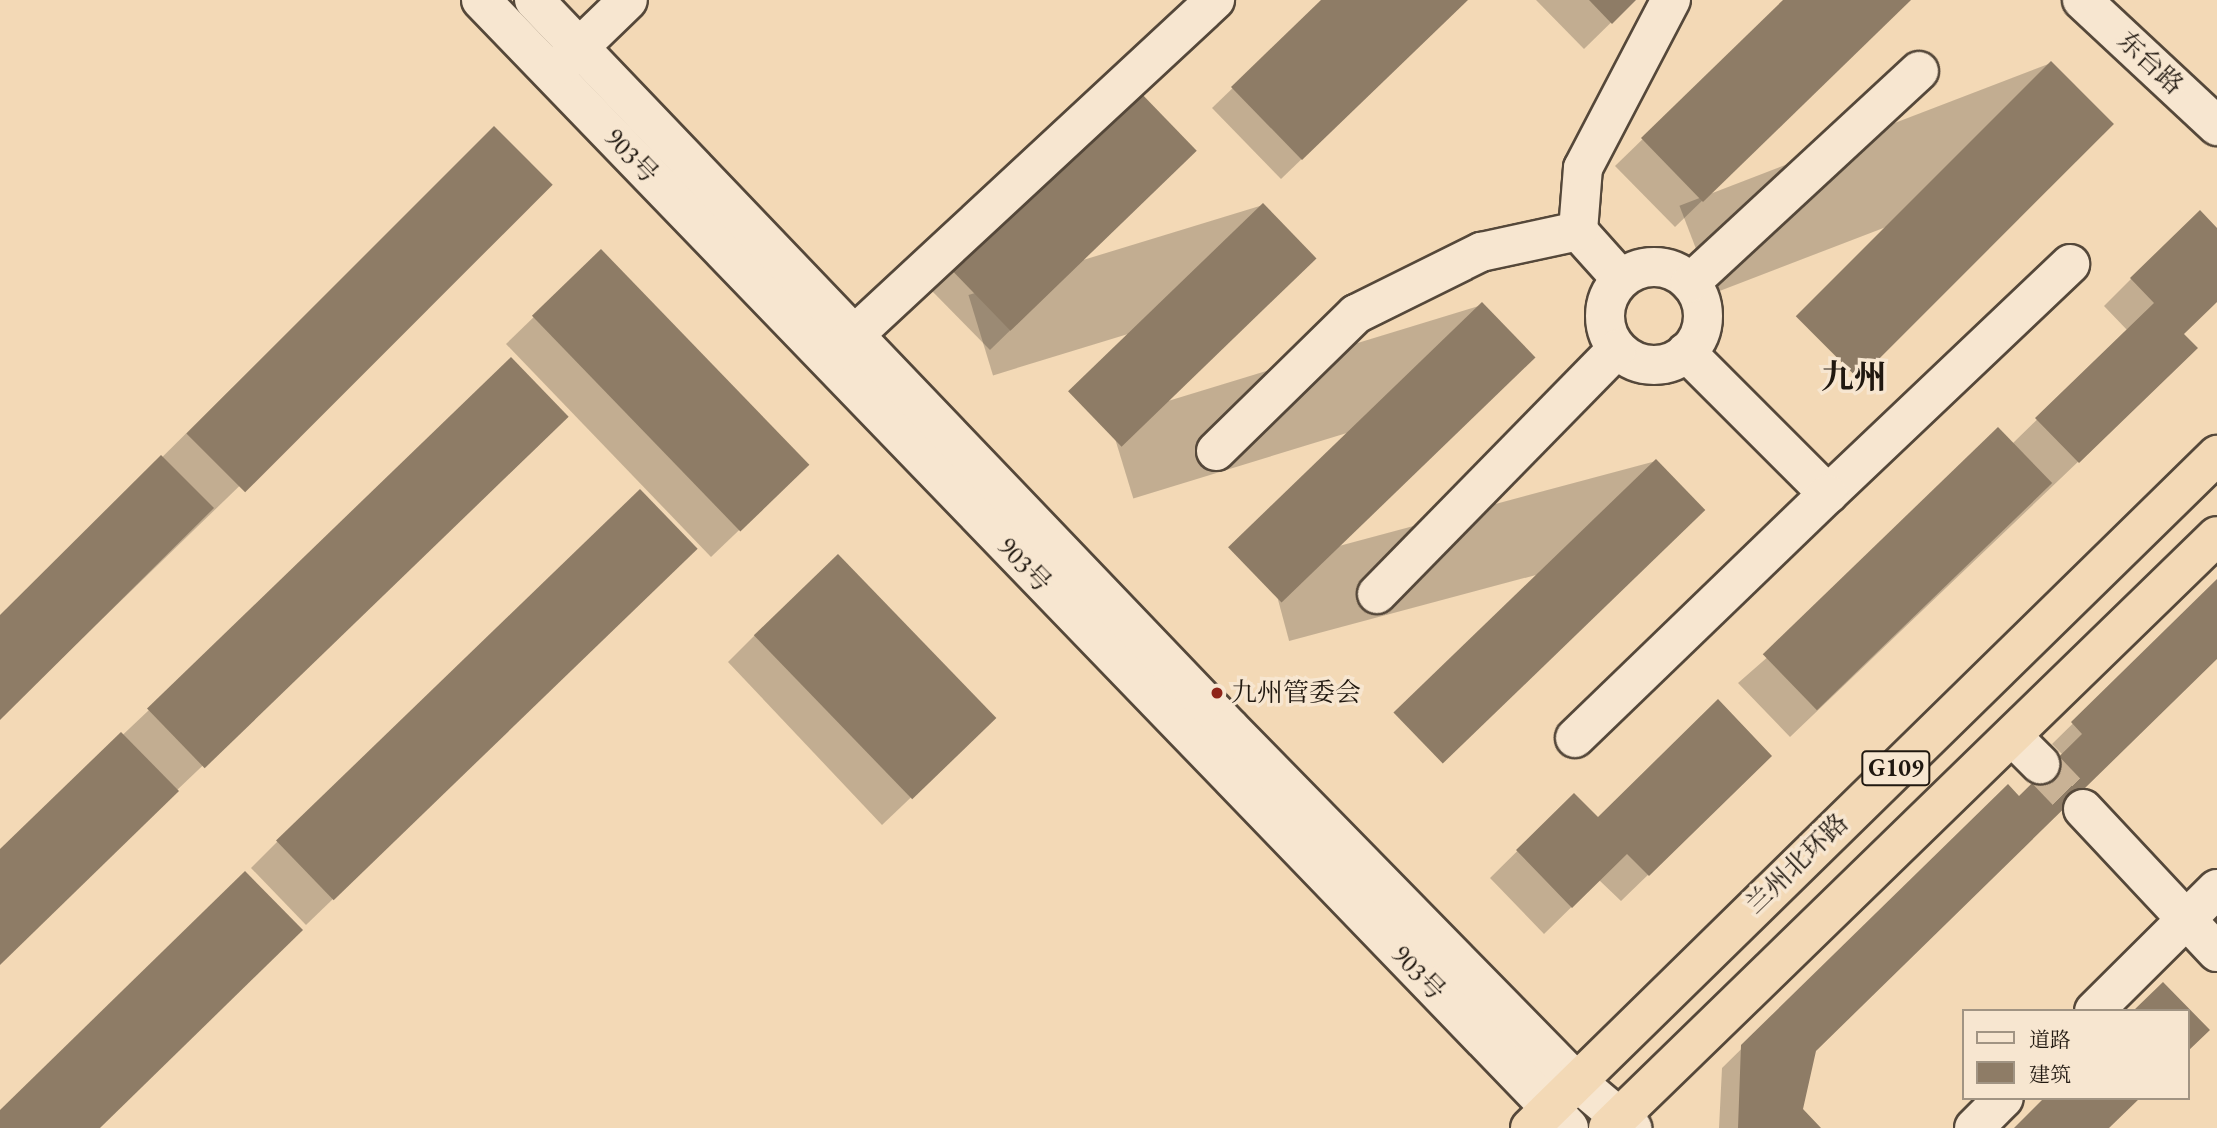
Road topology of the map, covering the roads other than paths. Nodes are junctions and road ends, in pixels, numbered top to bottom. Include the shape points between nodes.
1 (481, 0) edge
2 (534, 0) edge
3 (628, 0) edge
4 (1215, 0) edge
5 (1671, 0) edge
6 (2082, 0) edge
7 (579, 48) junction
8 (1919, 71) dead end
9 (552, 74) junction
10 (2217, 126) edge
11 (1578, 231) junction
12 (2070, 264) dead end
13 (1621, 279) junction
14 (1690, 283) junction
15 (856, 334) junction
16 (1617, 349) junction
17 (1686, 352) junction
18 (827, 360) junction
19 (1216, 451) dead end
20 (2217, 455) edge
21 (1828, 494) junction
22 (2217, 536) edge
23 (1377, 594) dead end
24 (2012, 736) junction
25 (1575, 738) dead end
26 (2040, 764) tunnel mouth
27 (2083, 809) tunnel mouth
28 (2217, 889) edge
29 (2187, 920) junction
30 (2217, 952) edge
31 (2096, 1009) edge
32 (1575, 1080) junction
33 (2002, 1100) edge
34 (1548, 1121) edge
35 (1620, 1124) edge
36 (1974, 1128) edge

1 - 9 street, 903号
2 - 7 street
3 - 7 street
4 - 15 street
5 - 11 street via 1583,168
6 - 10 street, 东台路
7 - 9 street
7 - 15 street
8 - 14 street
9 - 18 street, 903号
11 - 13 street
11 - 19 street via 1481,252 1356,314
12 - 21 street
13 - 14 street via 1656,266
13 - 16 street via 1604,313
14 - 17 street via 1702,318
15 - 18 street
15 - 32 street
16 - 17 street via 1650,365
16 - 23 street
17 - 21 street
18 - 34 street, 903号
20 - 32 highway, 兰州北环路 / G109
21 - 25 street
22 - 24 highway, G109
24 - 26 street
24 - 35 highway, G109
27 - 29 street
28 - 29 street
29 - 30 street
29 - 31 street
32 - 34 highway, 兰州北环路
32 - 35 street
33 - 36 street

